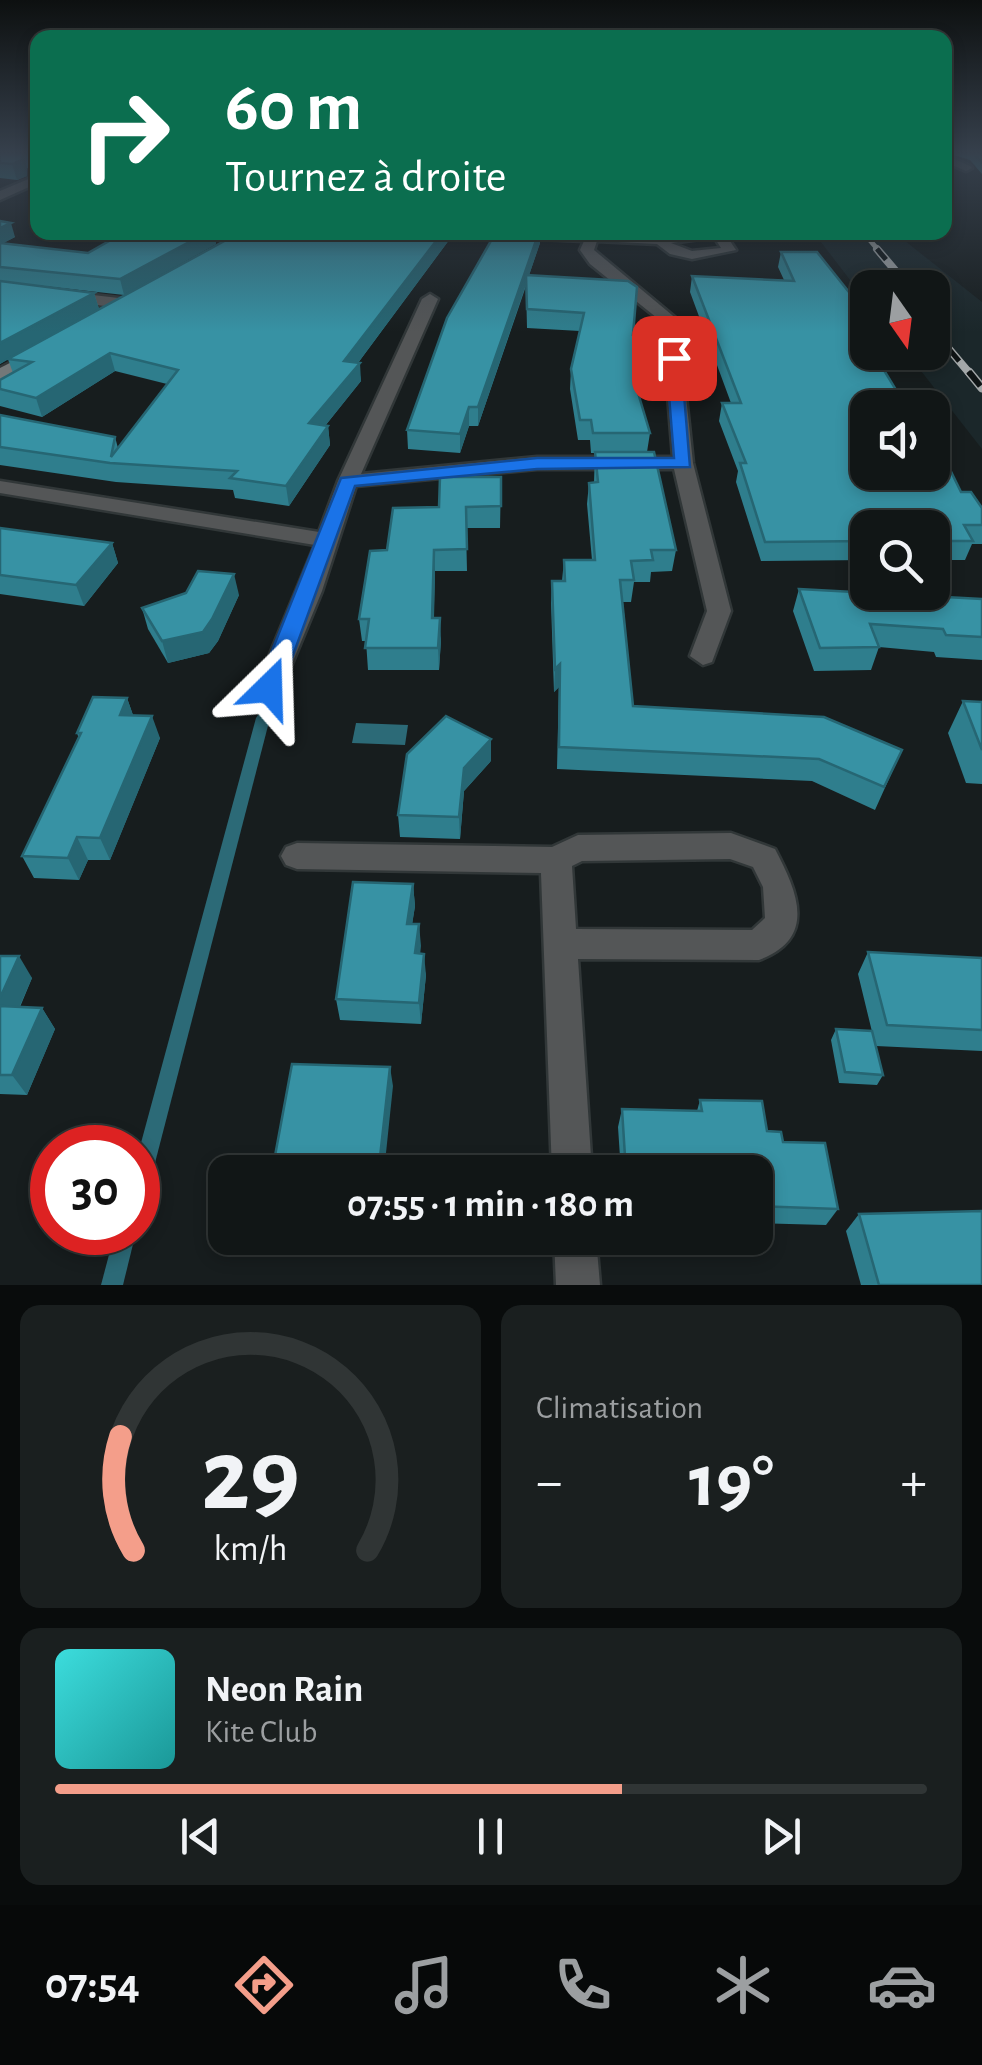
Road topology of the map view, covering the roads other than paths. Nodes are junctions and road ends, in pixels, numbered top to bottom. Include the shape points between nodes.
1 (591, 240) joint
2 (662, 240) edge
3 (662, 240) edge
4 (723, 240) edge
5 (0, 288) edge
6 (144, 295) edge
7 (430, 299) dead end
8 (127, 304) junction
9 (98, 321) edge
10 (52, 345) edge
11 (0, 375) edge
12 (684, 464) junction
13 (348, 482) junction
14 (0, 487) edge
15 (325, 540) junction
16 (703, 656) dead end
17 (269, 688) dead end
18 (297, 856) dead end
19 (556, 860) junction
20 (561, 944) junction
21 (571, 1155) edge
22 (576, 1255) edge
23 (578, 1285) edge

1 - 3 street
1 - 12 street via 587,250 595,261 670,320
2 - 4 street via 678,253 715,254 729,250
5 - 8 street
6 - 8 street
7 - 13 street
8 - 9 street
10 - 11 street
12 - 13 street via 537,463
12 - 16 street via 720,610
13 - 15 street
14 - 15 street
15 - 17 street
18 - 19 street
19 - 20 street
19 - 20 street via 578,848 731,846 764,858 779,886 782,924 759,944
20 - 21 street
22 - 23 street

